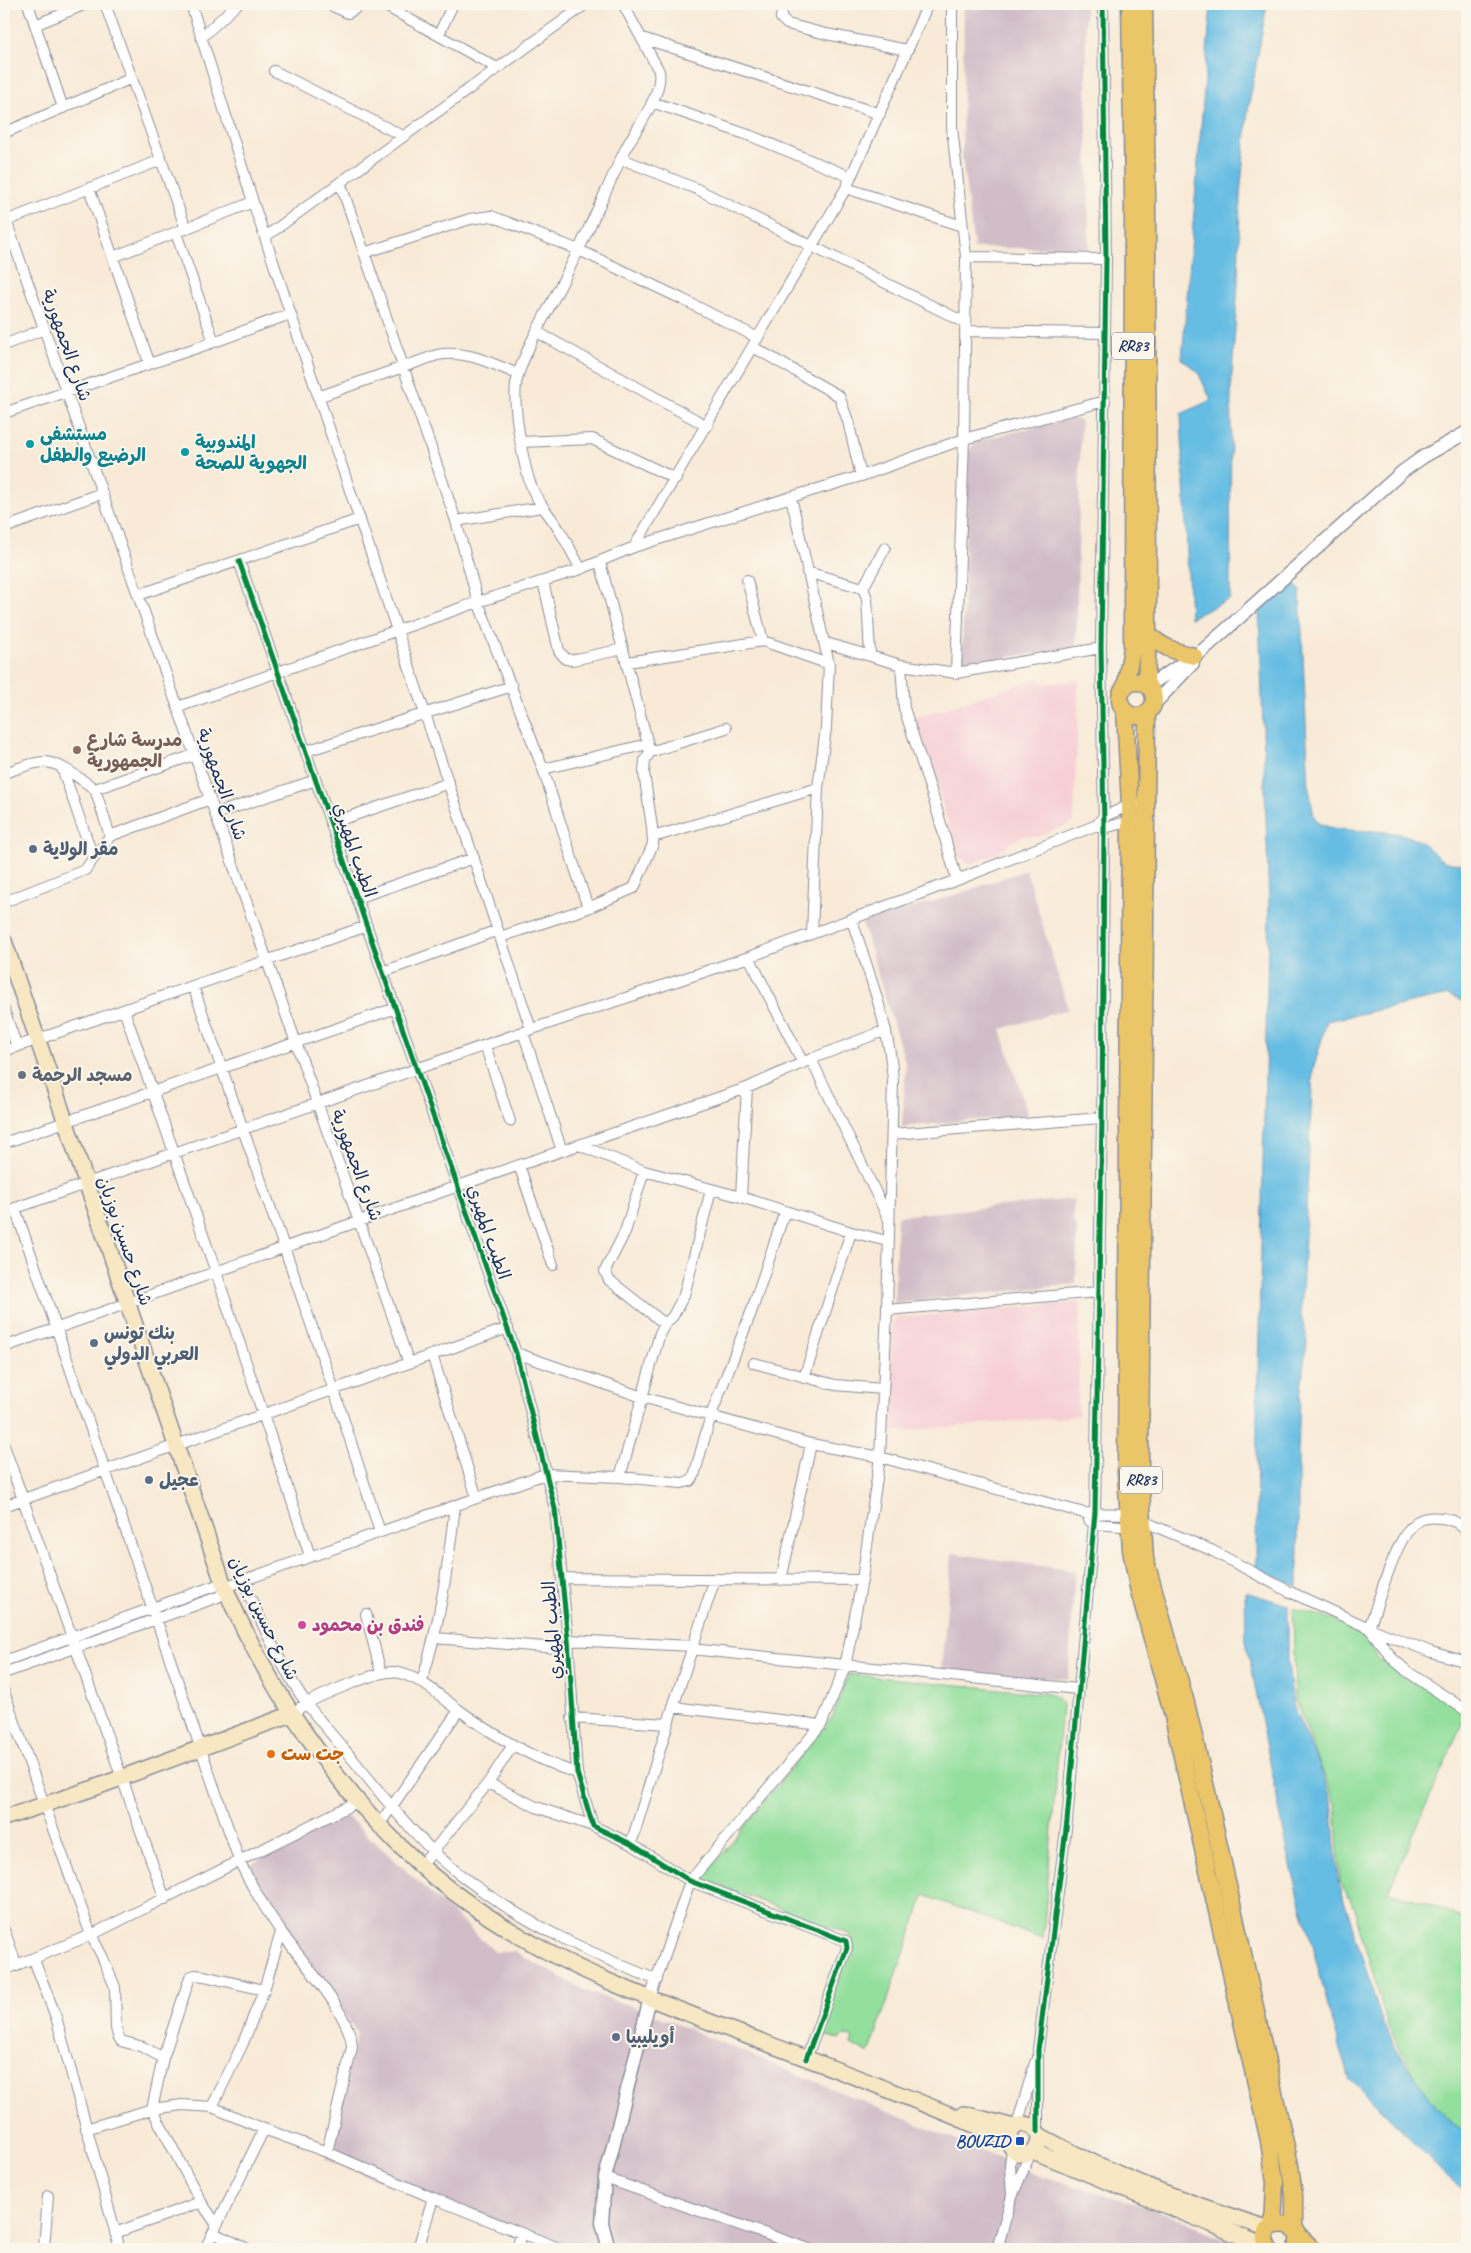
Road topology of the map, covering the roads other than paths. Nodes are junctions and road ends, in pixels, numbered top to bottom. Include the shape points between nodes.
1 (28, 4) edge
2 (86, 4) edge
3 (105, 4) edge
4 (191, 4) edge
5 (237, 4) edge
6 (328, 4) edge
7 (358, 4) edge
8 (382, 4) edge
9 (453, 4) edge
10 (586, 4) edge
11 (623, 4) edge
12 (783, 4) edge
13 (928, 4) edge
14 (952, 4) edge
15 (1103, 4) edge
16 (1130, 4) edge
17 (1144, 4) edge
18 (35, 25) junction
19 (439, 34) junction
20 (202, 37) junction
21 (642, 38) junction
22 (907, 50) junction
23 (497, 68) junction
24 (274, 71) dead end
25 (132, 78) junction
26 (652, 102) junction
27 (63, 108) junction
28 (880, 114) junction
29 (4, 133) edge
30 (403, 136) junction
31 (622, 159) junction
32 (161, 160) junction
33 (851, 177) junction
34 (340, 182) junction
35 (89, 188) junction
36 (846, 188) junction
37 (253, 202) junction
38 (5, 218) edge
39 (962, 226) junction
40 (186, 229) junction
41 (176, 233) junction
42 (265, 237) junction
43 (811, 247) junction
44 (579, 250) junction
45 (364, 252) junction
46 (112, 257) junction
47 (966, 257) junction
48 (1106, 260) junction
49 (290, 314) junction
50 (965, 326) junction
51 (44, 329) junction
52 (537, 332) junction
53 (1105, 333) junction
54 (214, 342) junction
55 (756, 343) junction
56 (4, 345) edge
57 (149, 362) junction
58 (402, 367) junction
59 (518, 374) junction
60 (66, 391) junction
61 (318, 397) junction
62 (1105, 401) junction
63 (4, 413) edge
64 (707, 426) junction
65 (1467, 432) edge
66 (964, 439) junction
67 (521, 442) junction
68 (862, 476) junction
69 (676, 479) junction
70 (102, 493) junction
71 (791, 497) junction
72 (542, 506) junction
73 (360, 519) junction
74 (456, 521) junction
75 (4, 528) edge
76 (634, 547) junction
77 (885, 548) dead end
78 (239, 561) junction
79 (600, 562) junction
80 (581, 569) junction
81 (807, 572) junction
82 (747, 580) dead end
83 (543, 581) junction
84 (863, 588) junction
85 (138, 595) junction
86 (478, 602) junction
87 (398, 631) junction
88 (1148, 634) junction
89 (763, 641) junction
90 (826, 643) junction
91 (1101, 648) junction
92 (623, 649) junction
93 (1198, 653) junction
94 (870, 654) junction
95 (626, 662) junction
96 (829, 664) junction
97 (901, 664) junction
98 (278, 672) junction
99 (956, 673) junction
100 (1147, 685) junction
101 (512, 686) junction
102 (1124, 688) junction
103 (178, 707) junction
104 (1150, 708) junction
105 (1126, 711) junction
106 (424, 712) junction
107 (726, 728) dead end
108 (649, 748) junction
109 (306, 751) junction
110 (194, 755) junction
111 (62, 768) junction
112 (543, 769) junction
113 (4, 774) edge
114 (316, 780) junction
115 (449, 783) junction
116 (818, 788) junction
117 (94, 789) junction
118 (210, 799) junction
119 (1138, 813) junction
120 (215, 814) junction
121 (331, 823) junction
122 (1101, 824) junction
123 (110, 836) junction
124 (653, 837) junction
125 (93, 857) junction
126 (474, 858) junction
127 (957, 880) junction
128 (357, 898) junction
129 (4, 902) edge
130 (588, 908) junction
131 (852, 920) junction
132 (367, 926) junction
133 (812, 933) junction
134 (499, 934) junction
135 (4, 941) edge
136 (749, 957) junction
137 (267, 961) junction
138 (383, 972) junction
139 (193, 986) junction
140 (396, 1008) junction
141 (4, 1010) edge
142 (124, 1010) junction
143 (527, 1030) junction
144 (886, 1030) junction
145 (38, 1039) junction
146 (296, 1042) junction
147 (485, 1045) junction
148 (17, 1047) junction
149 (4, 1051) edge
150 (807, 1061) junction
151 (222, 1068) junction
152 (417, 1069) junction
153 (747, 1088) junction
154 (153, 1092) junction
155 (317, 1103) junction
156 (1102, 1118) junction
157 (510, 1121) dead end
158 (65, 1122) junction
159 (243, 1129) junction
160 (892, 1134) junction
161 (4, 1143) edge
162 (579, 1145) junction
163 (562, 1151) junction
164 (174, 1153) junction
165 (519, 1165) junction
166 (644, 1171) junction
167 (86, 1184) junction
168 (458, 1186) junction
169 (711, 1190) junction
170 (742, 1196) junction
171 (15, 1208) junction
172 (4, 1212) edge
173 (785, 1212) junction
174 (888, 1220) junction
175 (360, 1221) junction
176 (851, 1232) junction
177 (887, 1241) junction
178 (284, 1249) junction
179 (552, 1265) dead end
180 (216, 1272) junction
181 (1099, 1292) junction
182 (127, 1302) junction
183 (887, 1310) junction
184 (665, 1324) junction
185 (56, 1328) junction
186 (508, 1328) junction
187 (4, 1347) edge
188 (516, 1353) junction
189 (432, 1355) junction
190 (409, 1363) junction
191 (754, 1364) dead end
192 (804, 1378) junction
193 (882, 1389) junction
194 (334, 1390) junction
195 (642, 1397) junction
196 (263, 1414) junction
197 (711, 1415) junction
198 (811, 1444) junction
199 (174, 1445) junction
200 (4, 1446) edge
201 (880, 1457) junction
202 (105, 1470) junction
203 (546, 1474) junction
204 (620, 1477) junction
205 (477, 1498) junction
206 (23, 1499) junction
207 (4, 1506) edge
208 (455, 1506) junction
209 (1095, 1512) junction
210 (1084, 1513) junction
211 (1139, 1522) junction
212 (1094, 1524) junction
213 (380, 1532) junction
214 (1467, 1532) edge
215 (310, 1556) junction
216 (563, 1578) junction
217 (715, 1579) junction
218 (242, 1580) junction
219 (781, 1580) junction
220 (862, 1580) junction
221 (227, 1586) junction
222 (154, 1614) junction
223 (366, 1614) dead end
224 (1369, 1628) junction
225 (435, 1638) junction
226 (73, 1642) junction
227 (568, 1644) junction
228 (692, 1648) junction
229 (4, 1661) edge
230 (1467, 1662) edge
231 (844, 1667) junction
232 (4, 1673) edge
233 (381, 1673) junction
234 (422, 1682) junction
235 (1078, 1689) junction
236 (4, 1692) edge
237 (307, 1703) junction
238 (673, 1707) junction
239 (459, 1710) junction
240 (1467, 1711) edge
241 (292, 1714) junction
242 (572, 1718) junction
243 (668, 1724) junction
244 (822, 1725) junction
245 (513, 1745) junction
246 (201, 1749) junction
247 (577, 1773) junction
248 (121, 1777) junction
249 (488, 1783) junction
250 (359, 1801) junction
251 (44, 1804) junction
252 (391, 1807) junction
253 (4, 1818) edge
254 (379, 1825) junction
255 (594, 1826) junction
256 (631, 1844) junction
257 (434, 1851) junction
258 (239, 1860) junction
259 (421, 1866) junction
260 (690, 1880) junction
261 (165, 1899) junction
262 (4, 1930) edge
263 (281, 1932) junction
264 (91, 1935) junction
265 (34, 1960) junction
266 (17, 1966) junction
267 (4, 1970) edge
268 (657, 1980) junction
269 (264, 1990) junction
270 (650, 1998) junction
271 (1038, 2050) junction
272 (163, 2058) junction
273 (806, 2059) junction
274 (212, 2107) junction
275 (152, 2109) junction
276 (86, 2129) junction
277 (264, 2129) junction
278 (1038, 2133) junction
279 (1013, 2135) junction
280 (327, 2152) junction
281 (1032, 2152) junction
282 (605, 2178) junction
283 (48, 2196) dead end
284 (1012, 2196) junction
285 (433, 2198) junction
286 (201, 2202) junction
287 (1271, 2227) junction
288 (215, 2229) junction
289 (1295, 2231) junction
290 (115, 2233) junction
291 (521, 2234) junction
292 (1268, 2248) edge
293 (44, 2249) edge
294 (120, 2249) edge
295 (205, 2249) edge
296 (248, 2249) edge
297 (418, 2249) edge
298 (517, 2249) edge
299 (561, 2249) edge
300 (609, 2249) edge
301 (809, 2249) edge
302 (997, 2249) edge
303 (1294, 2249) edge
304 (1313, 2249) edge

1 - 18 street
2 - 18 street
3 - 25 street
4 - 20 street
5 - 20 street
6 - 7 street via 348,13
8 - 19 street
9 - 19 street
10 - 23 street
11 - 21 street
12 - 22 street via 781,18 787,24
13 - 22 street
14 - 39 street via 952,127
15 - 48 street
16 - 102 main road, RR83 via 1132,648
17 - 88 main road, RR83 via 1148,196
18 - 27 street
19 - 23 street
20 - 37 street
21 - 26 street via 659,71 660,80
21 - 28 street
22 - 28 street
23 - 30 street
24 - 30 street
25 - 27 street
25 - 32 street
26 - 31 street
26 - 33 street via 751,136
27 - 29 street
28 - 33 street
30 - 34 street
31 - 43 street via 697,189
31 - 44 street
32 - 35 street
32 - 40 street
33 - 36 street
34 - 42 street
34 - 45 street
35 - 38 street
35 - 46 street
36 - 39 street
36 - 43 street
37 - 40 street
37 - 42 street
38 - 51 street, شارع الجمهورية
39 - 47 street
40 - 41 street
41 - 46 street
41 - 54 street
42 - 49 street
43 - 50 street
43 - 55 street
44 - 45 street via 491,216 470,219
44 - 52 street
44 - 55 street via 682,298
45 - 58 street
46 - 57 street
47 - 48 street
47 - 50 street
48 - 53 street
49 - 54 street
49 - 61 street
50 - 53 street
50 - 66 street
51 - 56 street
51 - 60 street, شارع الجمهورية
52 - 59 street
52 - 64 street
53 - 62 street
54 - 57 street
55 - 64 street
55 - 68 street via 839,396
57 - 60 street
58 - 59 street via 457,352
58 - 61 street
58 - 74 street
59 - 67 street via 516,392
60 - 63 street
60 - 70 street, شارع الجمهورية
61 - 73 street
62 - 66 street
62 - 91 street
64 - 69 street
65 - 93 street via 1402,472
66 - 68 street
66 - 99 street
67 - 69 street via 592,439
67 - 72 street via 531,486
68 - 71 street
69 - 76 street
70 - 75 street
70 - 85 street, شارع الجمهورية
71 - 76 street
71 - 81 street
72 - 74 street
72 - 80 street
73 - 78 street
73 - 87 street
74 - 86 street
76 - 79 street
77 - 84 street
78 - 85 street
78 - 98 street, الطيب المهيري
79 - 80 street
79 - 92 street
80 - 83 street
81 - 84 street
81 - 90 street
82 - 89 street
83 - 86 street
83 - 92 street via 562,656 572,660
84 - 94 street via 867,598
85 - 103 street, شارع الجمهورية
86 - 87 street
86 - 101 street
87 - 98 street
87 - 106 street
88 - 93 main road via 1170,650
88 - 100 main road, RR83
89 - 95 street
89 - 96 street
90 - 94 street
90 - 96 street
91 - 99 street
91 - 122 street
92 - 95 street
93 - 100 street
93 - 104 street via 1197,659
94 - 97 street
95 - 108 street
96 - 116 street via 826,728
97 - 99 street
97 - 127 street via 904,708
98 - 103 street
98 - 109 street, الطيب المهيري
100 - 102 main road via 1136,682
100 - 104 main road, RR83 via 1152,692
101 - 106 street
101 - 112 street
102 - 105 main road, RR83 via 1120,700
103 - 110 street, شارع الجمهورية
104 - 105 main road via 1136,716
104 - 119 main road, RR83
105 - 119 main road, RR83
106 - 109 street
106 - 115 street
107 - 108 street
108 - 112 street
108 - 124 street via 644,773
109 - 114 street, الطيب المهيري
110 - 117 street
110 - 118 street, شارع الجمهورية
111 - 113 street via 46,762
111 - 117 street
111 - 125 street
112 - 130 street
114 - 120 street
114 - 121 street, الطيب المهيري
115 - 121 street
115 - 126 street
116 - 124 street
116 - 133 street
117 - 123 street
118 - 120 street, شارع الجمهورية
118 - 123 street
119 - 122 street
119 - 122 street
119 - 211 main road, RR83 via 1144,1287
120 - 137 street, شارع الجمهورية
121 - 128 street, الطيب المهيري
122 - 127 street
122 - 156 street
123 - 125 street
124 - 130 street via 634,888
125 - 129 street via 85,870
126 - 128 street
126 - 134 street
127 - 131 street
128 - 132 street, الطيب المهيري
130 - 134 street
131 - 133 street
131 - 144 street
132 - 137 street
132 - 138 street, الطيب المهيري
133 - 136 street
134 - 138 street
134 - 143 street
135 - 145 main road, شارع حسين بوزيان
136 - 143 street
136 - 150 street
137 - 139 street
137 - 146 street, شارع الجمهورية
138 - 140 street, الطيب المهيري
139 - 142 street
139 - 151 street
140 - 146 street
140 - 152 street, الطيب المهيري
141 - 148 street
142 - 145 street
142 - 154 street
143 - 147 street
143 - 163 street
144 - 150 street
144 - 160 street via 892,1064
145 - 148 street
145 - 158 main road, شارع حسين بوزيان
146 - 151 street
146 - 155 street, شارع الجمهورية
147 - 152 street
147 - 157 street
148 - 149 street
150 - 153 street
150 - 174 street
151 - 154 street
151 - 159 street
152 - 155 street
152 - 168 street, الطيب المهيري
153 - 162 street
153 - 170 street
154 - 158 street
154 - 164 street
155 - 159 street
155 - 175 street, شارع الجمهورية
156 - 160 street
156 - 181 street
158 - 161 street
158 - 167 main road, شارع حسين بوزيان
159 - 164 street
159 - 178 street
160 - 174 street
162 - 163 street
162 - 166 street
163 - 165 street
164 - 167 street
164 - 180 street
165 - 168 street
165 - 179 street
166 - 169 street
166 - 184 street via 625,1232 605,1271 608,1280
167 - 171 street
167 - 182 main road, شارع حسين بوزيان
168 - 175 street
168 - 186 street, الطيب المهيري
169 - 170 street
169 - 184 street via 684,1295
170 - 173 street
171 - 172 street
171 - 185 street
173 - 176 street
173 - 197 street via 752,1310
174 - 177 street
175 - 178 street
175 - 190 street, شارع الجمهورية
176 - 177 street
176 - 192 street
177 - 183 street
178 - 180 street
178 - 194 street
180 - 182 street
180 - 196 street
181 - 183 street
181 - 209 street
182 - 185 street
182 - 199 main road, شارع حسين بوزيان
183 - 193 street
184 - 195 street
185 - 187 street
185 - 202 street
186 - 188 street, الطيب المهيري
186 - 189 street
188 - 195 street
188 - 203 street, الطيب المهيري
189 - 190 street
189 - 205 street
190 - 194 street
191 - 192 street
192 - 193 street
193 - 201 street
194 - 196 street
194 - 213 street
195 - 197 street
195 - 204 street
196 - 199 street
196 - 215 street
197 - 198 street
197 - 204 street via 690,1481
198 - 201 street
198 - 219 street
199 - 202 street
199 - 221 main road, شارع حسين بوزيان
200 - 206 street
201 - 210 street
201 - 220 street
202 - 206 street
202 - 222 street
203 - 204 street
203 - 205 street
203 - 216 street, الطيب المهيري via 555,1509
205 - 208 street
206 - 207 street
206 - 226 street
208 - 213 street
208 - 225 street
209 - 210 street
209 - 211 street
209 - 212 street
210 - 212 street
211 - 212 street
211 - 224 street via 1211,1550 1288,1591
211 - 287 main road, RR83 via 1131,1550 1138,1587 1172,1712 1269,2141 1275,2175
211 - 289 main road, RR83 via 1149,1574 1186,1703 1284,2137 1294,2196
212 - 235 street
213 - 215 street
214 - 224 street via 1457,1522 1434,1517 1418,1521 1411,1527 1389,1570
215 - 218 street
216 - 217 street
216 - 227 street, الطيب المهيري
217 - 219 street
217 - 228 street
218 - 221 street
218 - 237 street via 277,1653
219 - 220 street
220 - 231 street
221 - 222 street via 218,1596
221 - 241 main road, شارع حسين بوزيان via 260,1659
222 - 226 street
222 - 246 street
223 - 233 street
224 - 230 street
224 - 240 street via 1393,1659 1408,1672
225 - 227 street
225 - 234 street
226 - 229 street
226 - 232 street
226 - 248 street
227 - 228 street
227 - 242 street, الطيب المهيري
228 - 231 street
228 - 238 street
231 - 235 street
231 - 244 street
233 - 234 street via 394,1672
233 - 237 street
234 - 239 street
235 - 271 street via 1066,1830
236 - 251 street
237 - 241 street
237 - 252 street
238 - 243 street
238 - 244 street
239 - 245 street
239 - 252 street
241 - 246 main road
241 - 250 main road, شارع حسين بوزيان
242 - 243 street
242 - 247 street, الطيب المهيري
243 - 256 street
244 - 260 street
245 - 247 street
245 - 249 street
246 - 248 main road
246 - 258 street
247 - 255 street, الطيب المهيري
248 - 251 main road
248 - 261 street
249 - 255 street via 536,1807
249 - 257 street
250 - 254 main road, شارع حسين بوزيان
250 - 258 street
251 - 253 main road
251 - 264 street
252 - 254 street
252 - 257 street
254 - 259 main road, شارع حسين بوزيان
255 - 256 street
256 - 260 street
257 - 259 street
257 - 268 street via 468,1882 533,1922 600,1957
258 - 261 street
258 - 263 street
259 - 270 main road, شارع حسين بوزيان via 500,1924 545,1951
260 - 268 street
260 - 273 street via 846,1941 847,1948
261 - 264 street
262 - 266 street
263 - 269 street
263 - 280 street via 340,2013 351,2034 352,2048
264 - 265 street
264 - 272 street via 114,1987 118,2036
265 - 266 street
265 - 276 street via 56,2017
266 - 267 street
268 - 270 street
269 - 272 street via 192,1975
269 - 274 street
270 - 273 main road, شارع حسين بوزيان
270 - 282 street
271 - 278 street
271 - 279 street
272 - 275 street
273 - 279 main road, شارع حسين بوزيان via 940,2110 978,2117
274 - 275 street via 182,2105
274 - 277 street
275 - 276 street
275 - 286 street
276 - 290 street
277 - 280 street
277 - 288 street
278 - 279 main road via 1029,2124
278 - 281 main road via 1039,2144
278 - 287 main road via 1091,2162 1230,2217
279 - 281 main road via 1021,2154
279 - 284 street via 1010,2165
280 - 285 street
281 - 284 street
281 - 292 main road
282 - 300 street via 602,2223
282 - 301 street
283 - 293 street
284 - 302 street
285 - 291 street
285 - 297 street
286 - 288 street
286 - 290 street
287 - 289 main road via 1282,2223
287 - 292 main road via 1266,2241
288 - 295 street
288 - 296 street
289 - 303 main road via 1298,2239
289 - 304 main road
290 - 294 street
291 - 298 street
291 - 299 street

